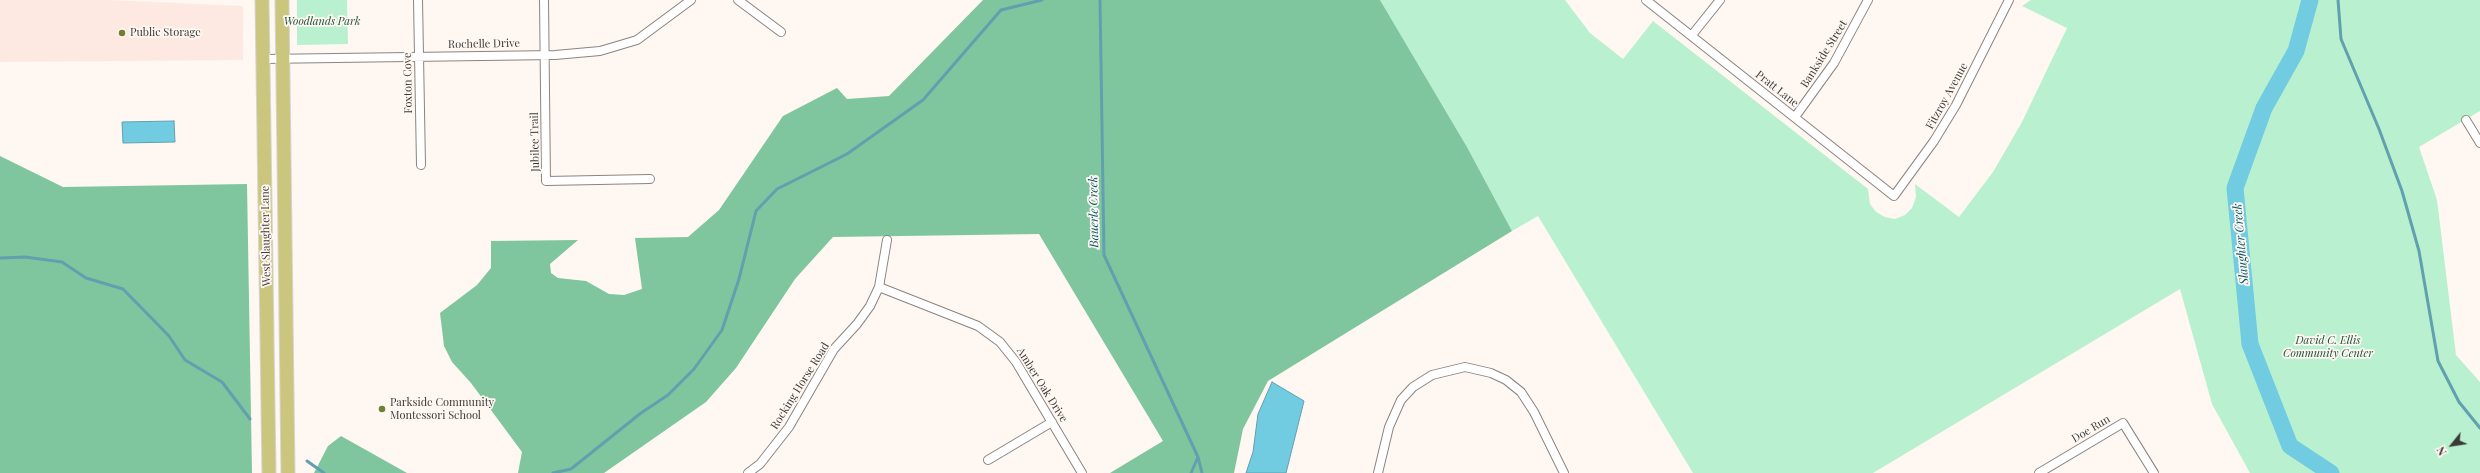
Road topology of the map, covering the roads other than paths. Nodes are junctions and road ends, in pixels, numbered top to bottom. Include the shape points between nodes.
1 (262, 0) edge
2 (282, 0) edge
3 (418, 0) edge
4 (544, 0) edge
5 (691, 0) edge
6 (738, 0) edge
7 (1646, 0) edge
8 (1720, 0) edge
9 (1868, 0) edge
10 (2009, 0) edge
11 (781, 32) dead end
12 (1692, 35) junction
13 (544, 55) junction
14 (419, 56) junction
15 (263, 58) junction
16 (282, 59) junction
17 (1795, 118) junction
18 (2466, 120) dead end
19 (2480, 143) edge
20 (421, 165) dead end
21 (650, 179) dead end
22 (1894, 196) joint
23 (887, 240) dead end
24 (879, 287) junction
25 (268, 361) junction
26 (287, 361) junction
27 (1052, 422) junction
28 (988, 460) dead end
29 (269, 473) edge
30 (288, 473) edge
31 (748, 473) edge
32 (1082, 473) edge
33 (1378, 473) edge
34 (1564, 473) edge
35 (2039, 473) edge
36 (2154, 473) edge

1 - 15 main road, West Slaughter Lane
2 - 16 main road, West Slaughter Lane
3 - 14 street, Foxton Cove
4 - 13 street, Jubilee Trail
5 - 13 street, Rochelle Drive via 651,31 623,45 600,52
6 - 11 street
7 - 12 street, Pratt Lane
8 - 12 street
9 - 17 street, Bankside Street via 1834,63
10 - 22 street, Fitzroy Avenue via 1956,105 1934,141
12 - 17 street, Pratt Lane
13 - 14 street, Rochelle Drive
13 - 21 street, Jubilee Trail via 546,181
14 - 16 street, Rochelle Drive
14 - 20 street, Foxton Cove
15 - 16 street, Rochelle Drive
15 - 25 main road, West Slaughter Lane
16 - 26 main road, West Slaughter Lane
17 - 22 street, Pratt Lane
18 - 19 street
23 - 24 street, Rocking Horse Road
24 - 27 street, Amber Oak Drive via 978,326 992,335 1016,362
24 - 31 street, Rocking Horse Road via 857,324 834,349 821,369 789,427 760,464
25 - 26 main road
25 - 29 main road, West Slaughter Lane
26 - 30 main road, West Slaughter Lane
27 - 28 street
27 - 32 street, Amber Oak Drive
33 - 34 street via 1389,427 1401,400 1413,387 1432,375 1465,367 1491,373 1506,380 1521,392 1534,412
35 - 36 street, Doe Run via 2123,423

